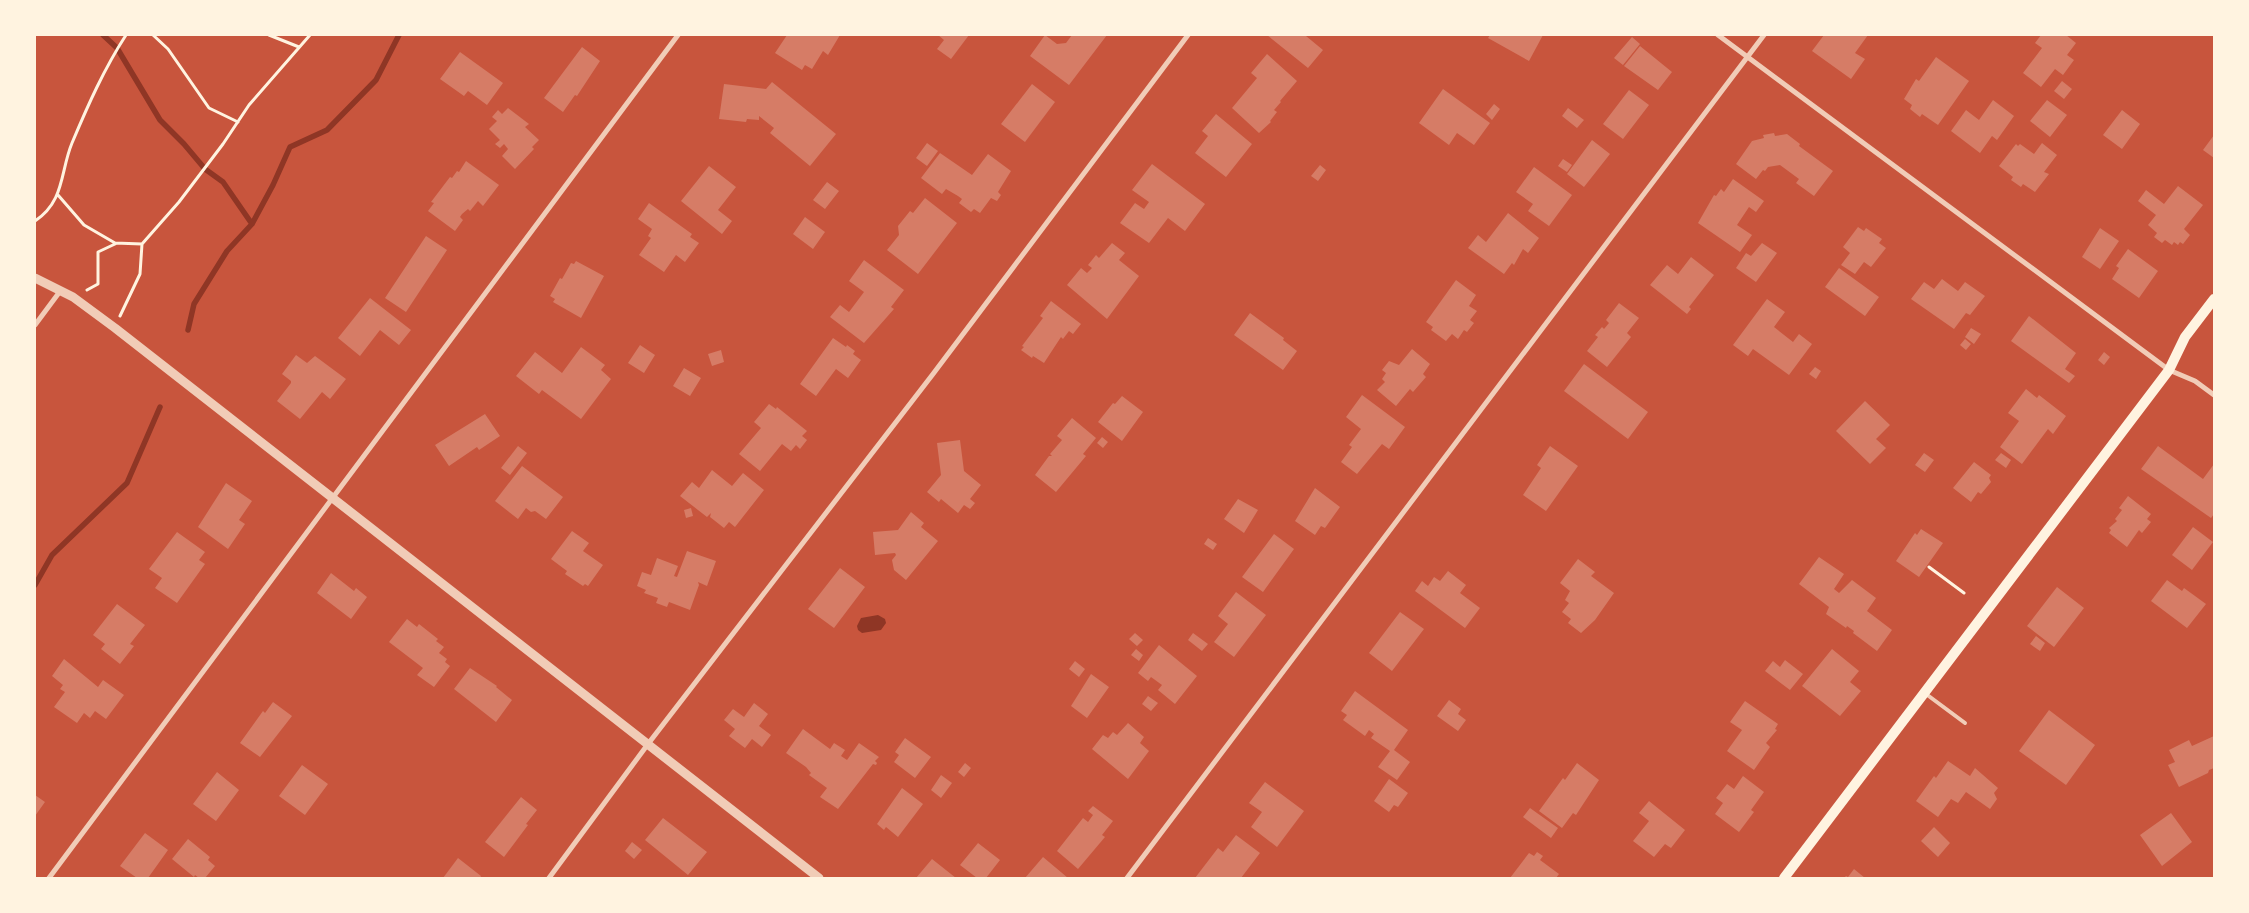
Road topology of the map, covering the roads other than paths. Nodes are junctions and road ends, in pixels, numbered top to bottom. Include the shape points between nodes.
1 (678, 35) edge
2 (1188, 35) edge
3 (1718, 35) edge
4 (1764, 35) edge
5 (1747, 57) junction
6 (35, 278) edge
7 (61, 290) junction
8 (2214, 299) edge
9 (35, 325) edge
10 (2168, 370) junction
11 (2214, 395) edge
12 (334, 498) junction
13 (1924, 692) junction
14 (1965, 723) dead end
15 (648, 744) junction
16 (49, 878) edge
17 (549, 878) edge
18 (819, 878) edge
19 (1127, 878) edge
20 (1784, 878) edge

1 - 12 street
2 - 15 street via 933,374
3 - 5 street
4 - 5 street
5 - 10 street
5 - 19 street
6 - 7 street
7 - 9 street
7 - 12 street
8 - 10 main road via 2185,337
10 - 11 street via 2195,381
10 - 13 main road
12 - 15 street
12 - 16 street
13 - 14 lane
13 - 20 main road
15 - 17 street
15 - 18 street

